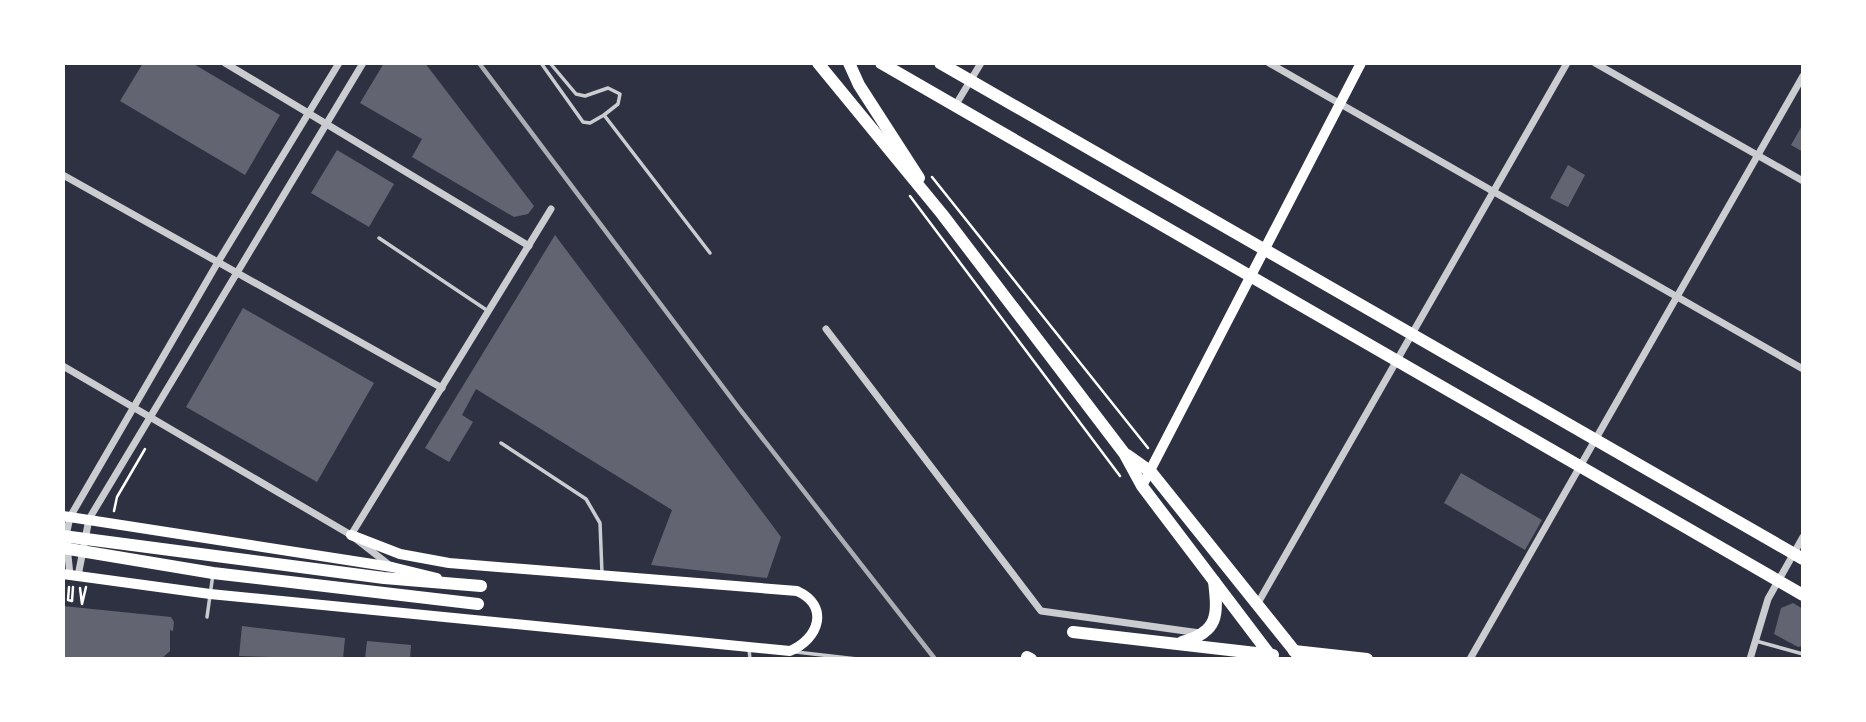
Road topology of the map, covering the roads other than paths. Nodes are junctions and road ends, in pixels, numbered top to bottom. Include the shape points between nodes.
1 (225, 63) edge
2 (339, 63) edge
3 (363, 63) edge
4 (541, 63) edge
5 (550, 63) edge
6 (818, 63) edge
7 (849, 63) edge
8 (881, 63) edge
9 (940, 63) edge
10 (981, 63) edge
11 (1269, 63) edge
12 (1362, 63) edge
13 (1567, 63) edge
14 (1595, 63) edge
15 (1803, 76) edge
16 (971, 80) junction
17 (1340, 104) junction
18 (955, 106) junction
19 (309, 112) junction
20 (604, 115) junction
21 (326, 122) junction
22 (1757, 155) junction
23 (63, 175) edge
24 (1803, 181) edge
25 (1494, 192) junction
26 (551, 209) dead end
27 (942, 214) junction
28 (379, 238) dead end
29 (529, 246) junction
30 (1266, 249) junction
31 (710, 253) dead end
32 (218, 262) junction
33 (236, 272) junction
34 (1251, 279) junction
35 (1677, 297) junction
36 (489, 312) junction
37 (826, 329) dead end
38 (1413, 333) junction
39 (1396, 362) junction
40 (63, 366) edge
41 (1803, 369) edge
42 (442, 388) junction
43 (133, 407) junction
44 (149, 415) junction
45 (1595, 439) junction
46 (501, 443) dead end
47 (1124, 453) junction
48 (1155, 466) junction
49 (1580, 467) junction
50 (1142, 486) junction
51 (67, 516) edge
52 (89, 519) junction
53 (351, 536) junction
54 (84, 537) junction
55 (1803, 537) edge
56 (65, 542) edge
57 (82, 552) junction
58 (1798, 556) edge
59 (392, 567) junction
60 (213, 573) junction
61 (70, 575) edge
62 (603, 575) junction
63 (1778, 580) junction
64 (1214, 581) junction
65 (474, 586) joint
66 (210, 594) junction
67 (1803, 595) edge
68 (1258, 603) junction
69 (478, 604) dead end
70 (207, 617) dead end
71 (1073, 632) dead end
72 (1204, 633) junction
73 (1754, 640) junction
74 (1172, 645) junction
75 (790, 651) junction
76 (750, 653) edge
77 (1803, 654) edge
78 (1297, 655) edge
79 (1274, 657) edge
80 (857, 659) edge
81 (1367, 659) edge
82 (1470, 659) edge
83 (1750, 659) edge

1 - 19 street
2 - 19 street
3 - 21 street
4 - 20 lane via 583,122
5 - 20 lane via 576,94 585,96 608,88 620,94 618,104
6 - 27 main road
7 - 27 main road
8 - 18 main road
9 - 16 main road
10 - 16 street
11 - 17 street
12 - 17 main road
13 - 25 street
14 - 22 street
15 - 22 street
16 - 18 street
16 - 30 main road
17 - 25 street
17 - 30 main road
18 - 34 main road
19 - 21 street
19 - 32 street
20 - 31 lane
21 - 29 street
21 - 33 street
22 - 24 street
22 - 35 street
23 - 32 street
25 - 35 street
25 - 38 street
26 - 29 street
27 - 47 main road
28 - 36 lane
29 - 36 street
30 - 34 main road
30 - 38 main road
32 - 33 street
32 - 43 street
33 - 42 street
33 - 44 street
34 - 39 main road
34 - 48 main road
35 - 41 street
35 - 45 street
36 - 42 street
37 - 72 street via 1041,611
38 - 39 street
38 - 45 main road
39 - 49 main road
39 - 68 street
40 - 43 street
42 - 53 street
43 - 44 street
43 - 51 street
44 - 52 street
44 - 53 street
45 - 49 street
45 - 58 main road
46 - 62 lane via 586,499 600,523
47 - 48 main road
47 - 50 main road
48 - 50 main road
48 - 68 main road
49 - 63 main road
49 - 82 street
50 - 64 main road
51 - 52 main road
51 - 56 street
52 - 54 street
52 - 59 main road
53 - 59 street
53 - 62 main road via 419,558
54 - 56 main road
54 - 57 street
54 - 65 main road
55 - 58 street
56 - 57 main road
56 - 61 street
57 - 60 main road
57 - 61 street
58 - 63 street
59 - 65 main road
60 - 66 lane
60 - 69 main road
61 - 66 main road
62 - 75 main road via 797,591 813,602 818,618 810,638
63 - 67 main road
63 - 73 street
64 - 72 main road via 1216,613
64 - 79 main road
66 - 70 lane
66 - 76 main road
68 - 78 main road
71 - 74 main road
72 - 74 main road
73 - 77 lane
73 - 83 street
74 - 79 main road
75 - 76 main road
75 - 80 lane
78 - 81 main road

